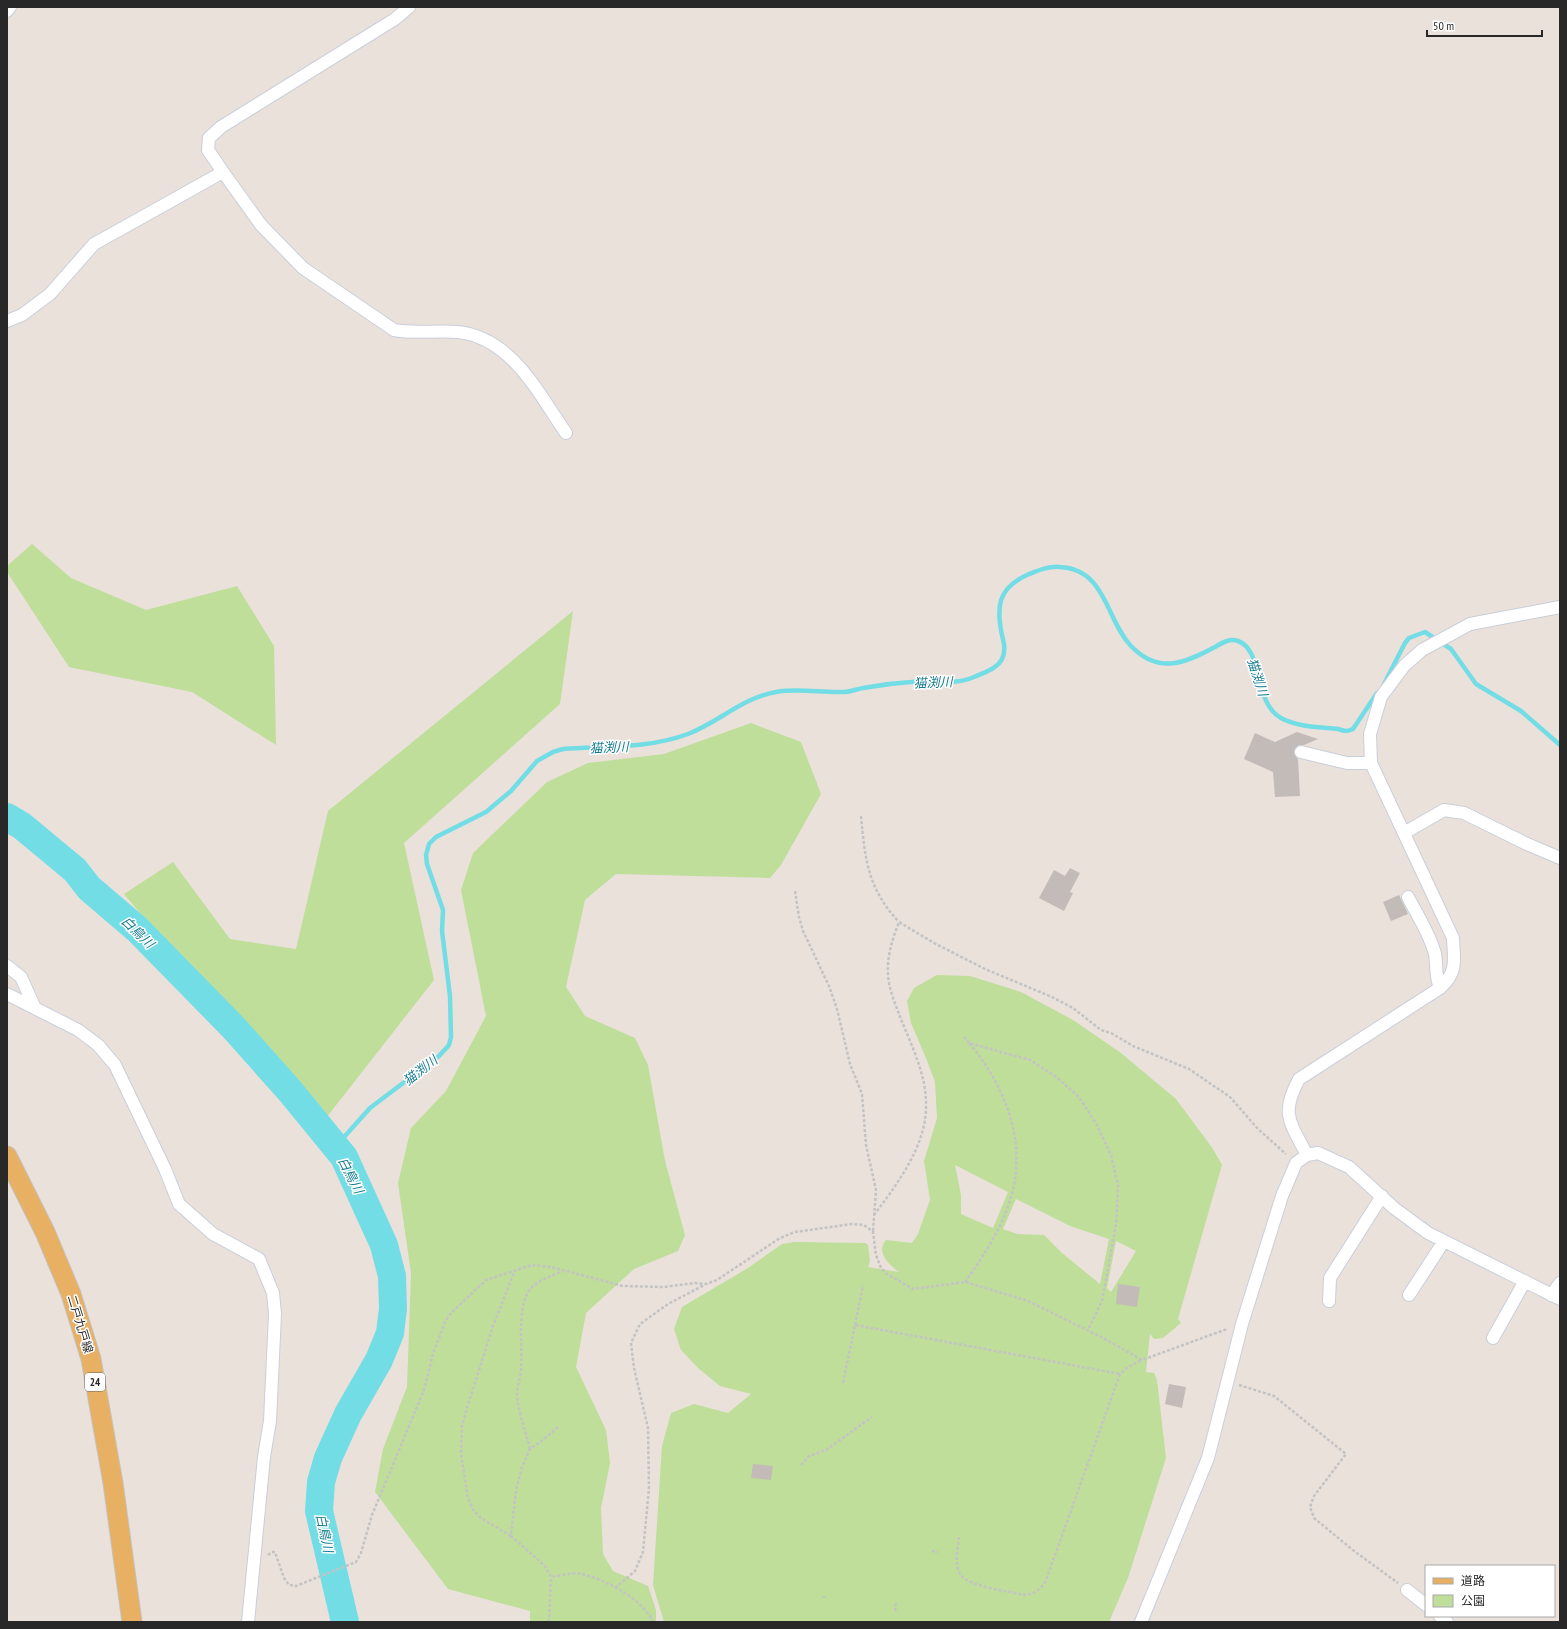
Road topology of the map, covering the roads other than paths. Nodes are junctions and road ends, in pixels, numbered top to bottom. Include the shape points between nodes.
1 (10, 7) edge
2 (409, 7) edge
3 (7, 12) edge
4 (223, 172) junction
5 (7, 321) edge
6 (566, 433) dead end
7 (1560, 607) edge
8 (1301, 752) dead end
9 (1371, 762) junction
10 (1404, 833) junction
11 (1560, 858) edge
12 (1408, 897) dead end
13 (7, 966) edge
14 (1440, 988) junction
15 (7, 994) edge
16 (34, 1006) junction
17 (1307, 1155) junction
18 (7, 1156) edge
19 (1382, 1196) junction
20 (1444, 1241) junction
21 (1525, 1281) junction
22 (1560, 1283) edge
23 (1409, 1296) dead end
24 (1556, 1297) edge
25 (1329, 1301) dead end
26 (1493, 1338) dead end
27 (1407, 1590) road end
28 (1425, 1604) edge
29 (132, 1622) edge
30 (248, 1622) edge
31 (1141, 1622) edge

1 - 3 street
2 - 4 street via 395,19 221,127 209,138 208,150
4 - 5 street via 94,244 50,294 22,315
4 - 6 street via 261,225 303,268 394,330 410,333 472,334 498,347 513,359
7 - 9 street via 1470,624 1422,650 1404,666 1381,697 1370,734
8 - 9 street via 1347,763
9 - 10 street
10 - 11 street via 1444,810 1464,813
10 - 14 street via 1453,938 1455,967 1448,981
12 - 14 street via 1423,924 1434,954 1436,977
13 - 16 street via 21,977
14 - 17 street via 1299,1079 1290,1096 1287,1114
15 - 16 street
16 - 30 street via 78,1030 98,1045 115,1065 180,1204 213,1234 259,1259 273,1293 275,1314 270,1421 264,1457
17 - 19 street via 1318,1153 1349,1167
17 - 31 street via 1296,1163 1282,1196 1242,1324 1208,1458
18 - 29 main road, 二戸九戸線 / 24 via 45,1232 71,1294 91,1359 113,1483
19 - 20 street via 1416,1224
19 - 25 street via 1330,1278
20 - 21 street
20 - 23 street
21 - 24 street
21 - 26 street
22 - 24 street
27 - 28 street

